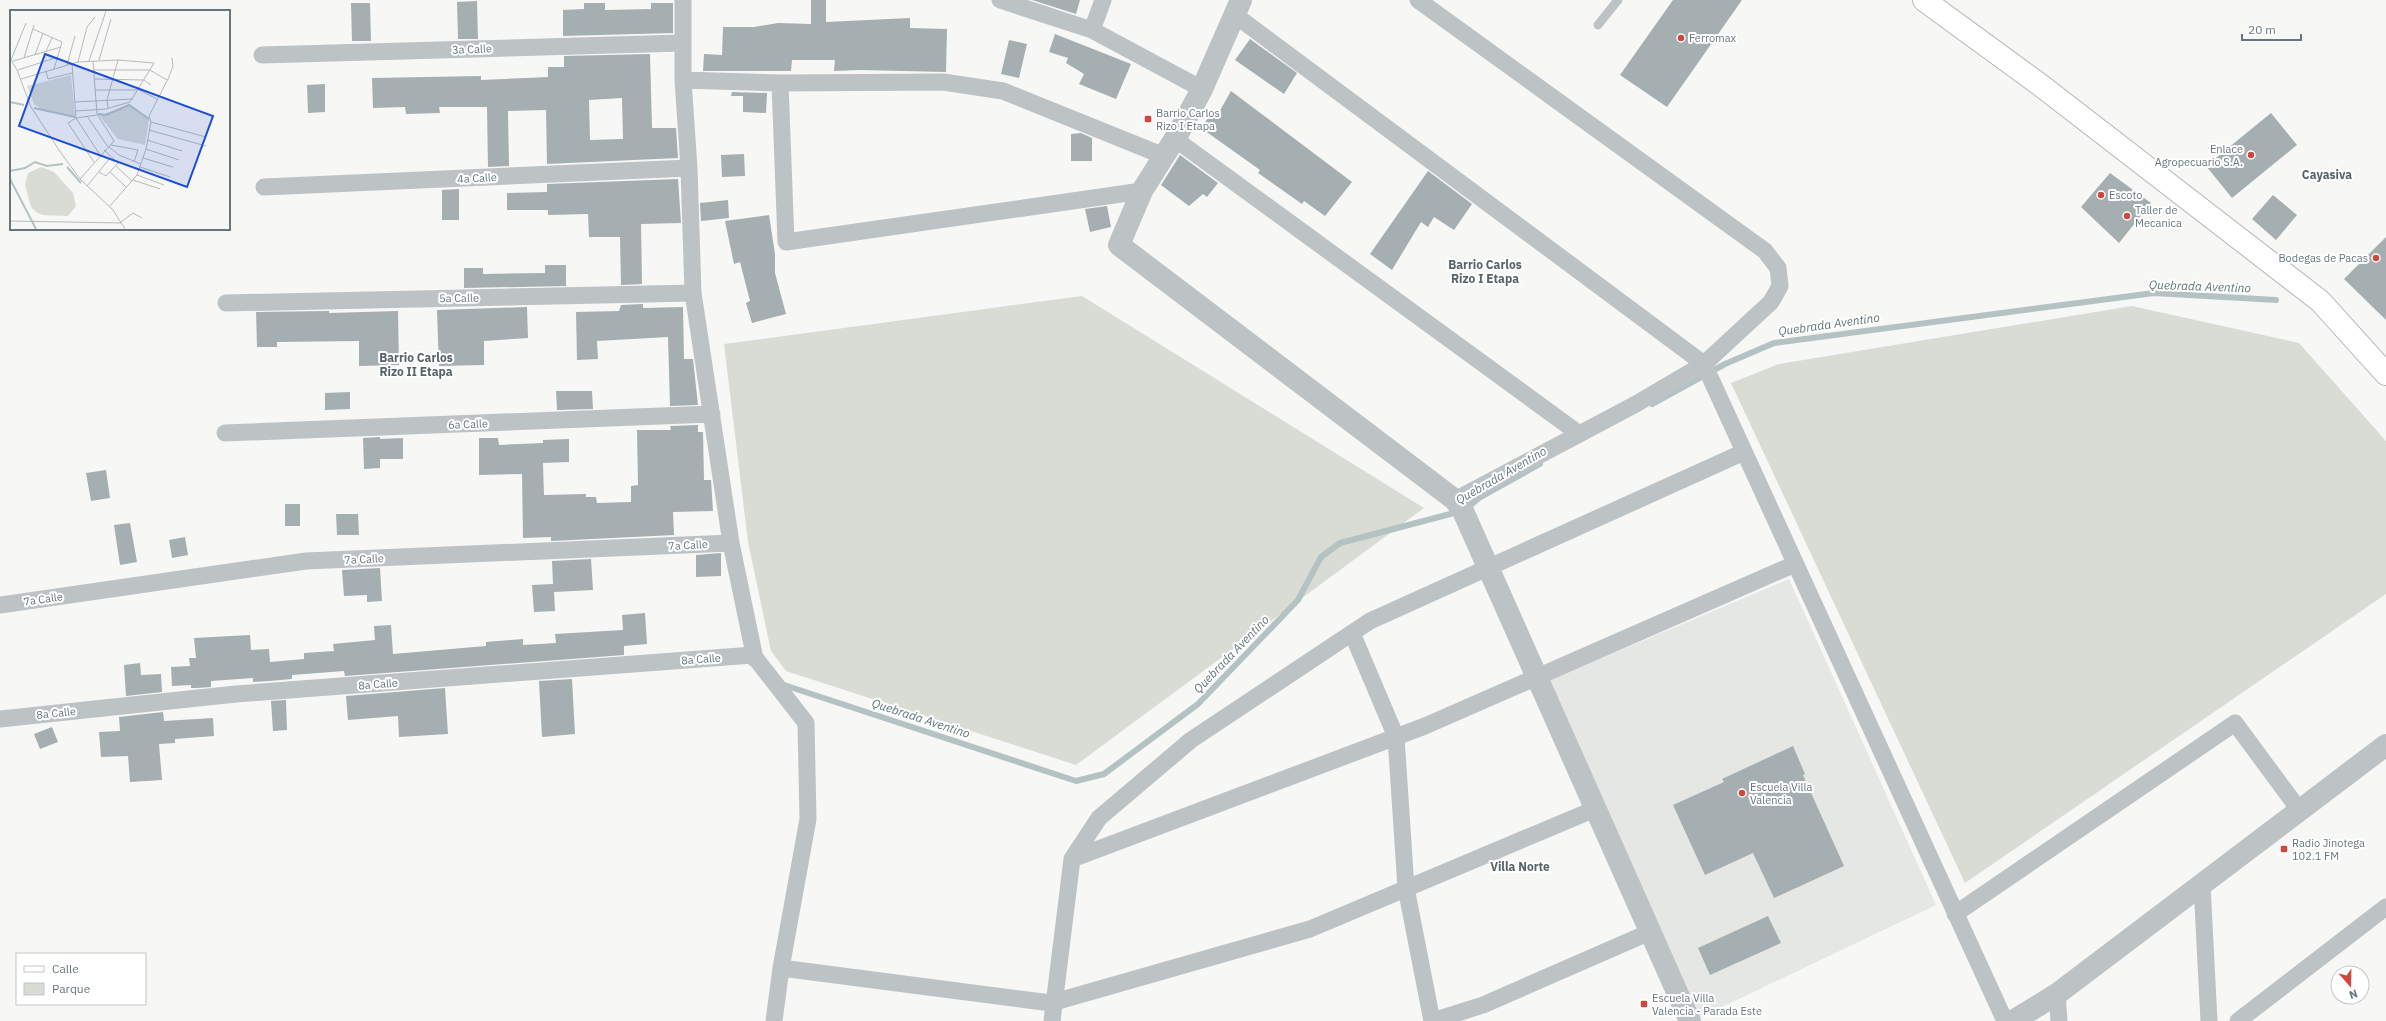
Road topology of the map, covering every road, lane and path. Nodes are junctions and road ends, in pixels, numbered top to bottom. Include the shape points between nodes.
1 (683, 0) edge
2 (1000, 0) edge
3 (1103, 0) edge
4 (1418, 0) edge
5 (1618, 0) edge
6 (1924, 0) edge
7 (1238, 7) edge
8 (1598, 25) dead end
9 (1092, 30) junction
10 (682, 43) junction
11 (262, 54) dead end
12 (683, 80) junction
13 (780, 83) junction
14 (1202, 89) junction
15 (1169, 147) junction
16 (689, 168) junction
17 (264, 187) dead end
18 (1142, 190) junction
19 (693, 293) junction
20 (226, 303) dead end
21 (1704, 364) junction
22 (2386, 374) edge
23 (712, 414) junction
24 (225, 433) dead end
25 (1578, 433) junction
26 (1744, 452) junction
27 (1455, 500) junction
28 (731, 543) junction
29 (1795, 564) junction
30 (1488, 568) junction
31 (0, 605) edge
32 (1352, 633) junction
33 (755, 659) junction
34 (1536, 677) junction
35 (0, 719) edge
36 (1396, 737) junction
37 (2386, 745) edge
38 (1595, 809) junction
39 (2300, 811) junction
40 (1072, 859) junction
41 (2202, 885) junction
42 (1406, 888) junction
43 (2386, 907) edge
44 (1955, 914) junction
45 (1650, 932) junction
46 (781, 968) junction
47 (2057, 994) junction
48 (1056, 1002) junction
49 (774, 1021) edge
50 (1052, 1021) edge
51 (1432, 1021) edge
52 (1690, 1021) edge
53 (2005, 1021) edge
54 (2013, 1021) edge
55 (2059, 1021) edge
56 (2209, 1021) edge
57 (2238, 1021) edge

1 - 10 street
2 - 9 street
3 - 9 street
4 - 21 street via 1766,250 1778,268 1780,286 1771,302
5 - 8 lane
6 - 22 main road via 2039,84 2320,301
7 - 14 street
7 - 21 street
9 - 14 street
10 - 11 street, 3a Calle
10 - 12 street
12 - 13 street
12 - 16 street
13 - 15 street via 943,82 1002,91
13 - 18 street via 786,242
14 - 15 street
15 - 18 street
15 - 25 street
16 - 17 street, 4a Calle
16 - 19 street
18 - 27 street via 1119,245
19 - 20 street, 5a Calle
19 - 23 street
21 - 25 street via 1636,404
21 - 26 street
23 - 24 street, 6a Calle
23 - 28 street
25 - 27 street
26 - 29 street
26 - 30 street
27 - 30 street via 1463,511
28 - 31 street, 7a Calle via 306,561
28 - 33 street
29 - 34 street
29 - 44 street
30 - 32 street via 1370,621
30 - 34 street
32 - 36 street
32 - 40 street via 1191,740 1099,818
33 - 35 street, 8a Calle via 753,655 236,694
33 - 46 street via 806,723 808,819
34 - 36 street
34 - 38 street
36 - 40 street
36 - 42 street
37 - 39 street
38 - 42 street
38 - 45 street
39 - 41 street
39 - 44 street via 2235,723
40 - 48 street
41 - 47 street
41 - 56 street
42 - 48 street via 1310,929
42 - 51 street
43 - 57 street
44 - 53 street
45 - 51 street via 1483,1005
45 - 52 street
46 - 48 street
46 - 49 street
47 - 54 street
47 - 55 street
48 - 50 street

